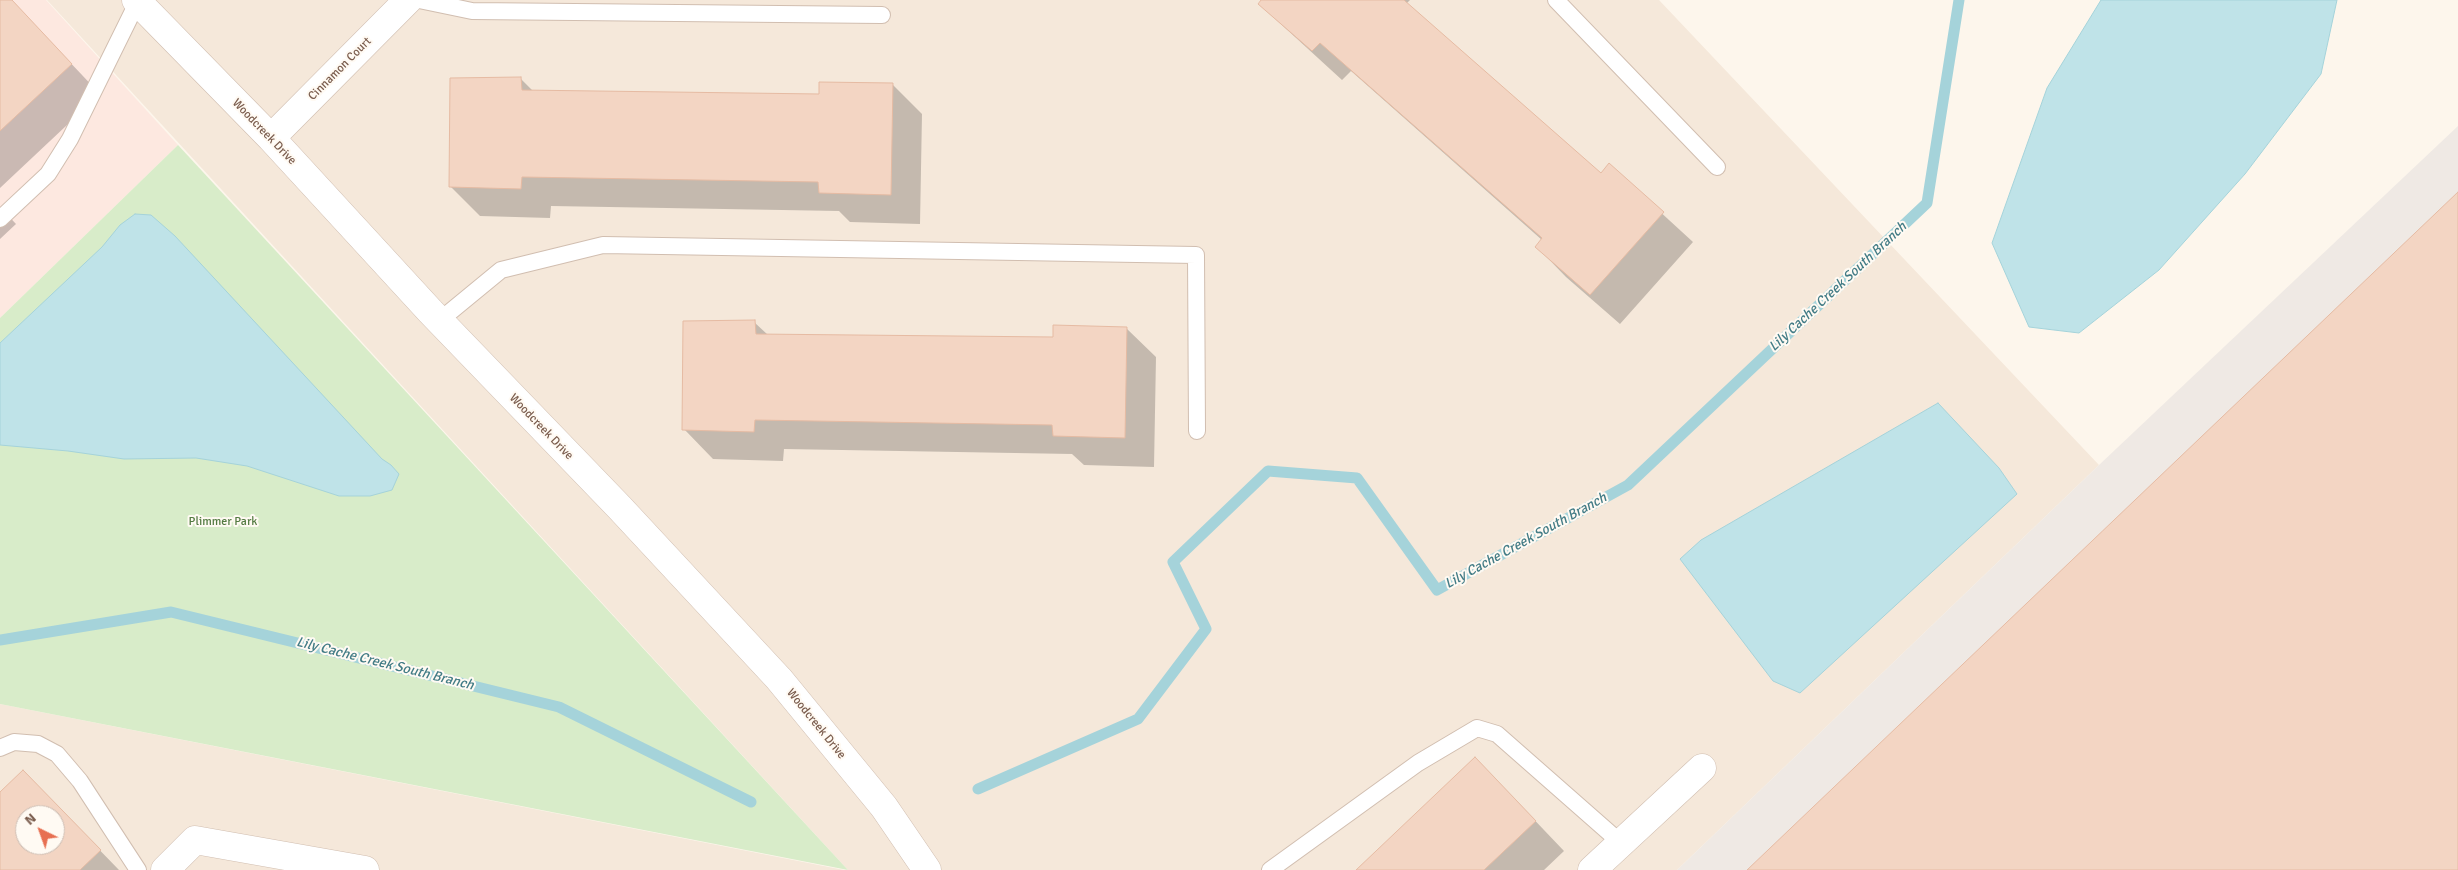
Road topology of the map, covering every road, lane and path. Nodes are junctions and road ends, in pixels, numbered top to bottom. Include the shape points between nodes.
1 (408, 0) edge
2 (418, 0) edge
3 (1556, 0) edge
4 (137, 1) edge
5 (727, 7) edge
6 (882, 15) dead end
7 (271, 138) junction
8 (1717, 167) dead end
9 (0, 219) edge
10 (439, 321) junction
11 (1197, 431) dead end
12 (0, 748) edge
13 (1702, 768) dead end
14 (1621, 843) junction
15 (138, 870) edge
16 (165, 870) edge
17 (365, 870) edge
18 (927, 870) edge
19 (1270, 870) edge
20 (1592, 870) edge

1 - 7 street, Cinnamon Court
2 - 5 lane via 472,11
3 - 8 lane
4 - 7 street, Woodcreek Drive
4 - 9 lane via 70,139 48,174
5 - 6 lane
7 - 10 street, Woodcreek Drive
10 - 11 lane via 501,270 602,245 1196,255
10 - 18 street, Woodcreek Drive via 614,501 779,679 884,807
12 - 15 lane via 14,742 38,744 57,754 80,781
13 - 14 street
14 - 19 lane via 1497,734 1477,728 1418,763
14 - 20 street
16 - 17 street via 194,840

